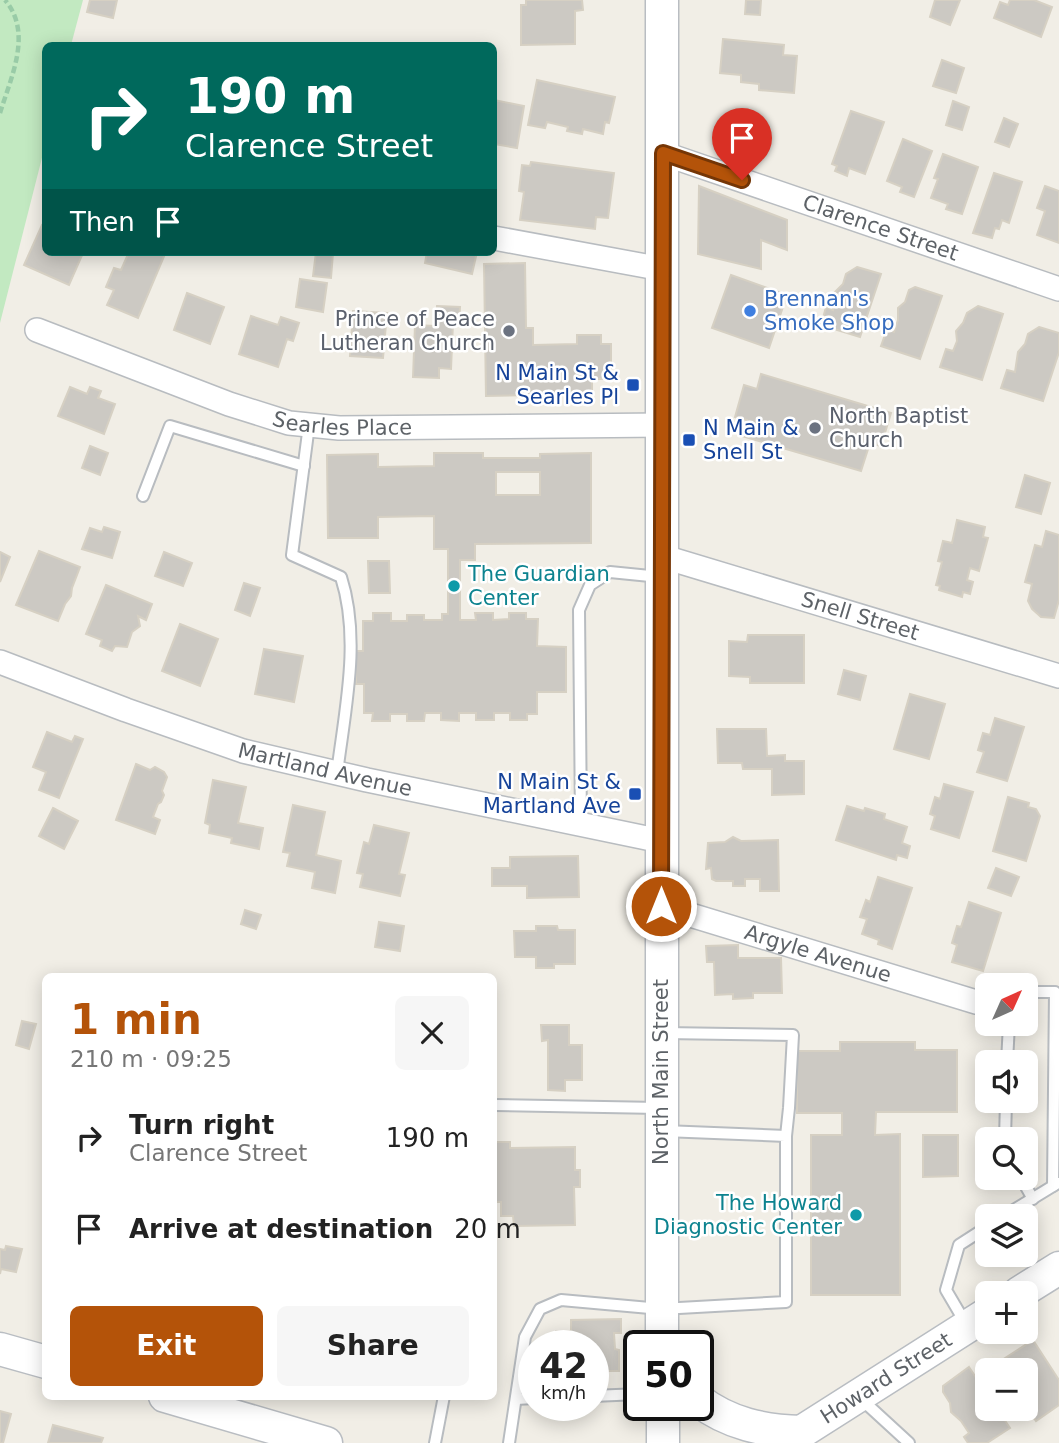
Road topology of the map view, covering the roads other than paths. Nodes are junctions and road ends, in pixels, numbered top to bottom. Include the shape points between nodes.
1 (662, 0) edge
2 (663, 153) junction
3 (497, 239) edge
4 (662, 269) junction
5 (1059, 289) edge
6 (37, 330) dead end
7 (309, 425) junction
8 (663, 425) junction
9 (304, 466) junction
10 (144, 496) dead end
11 (661, 566) junction
12 (0, 662) edge
13 (1059, 676) edge
14 (337, 773) junction
15 (581, 824) junction
16 (661, 841) junction
17 (661, 906) junction
18 (1038, 992) edge
19 (975, 1002) edge
20 (661, 1033) junction
21 (497, 1105) edge
22 (662, 1120) junction
23 (786, 1136) junction
24 (1056, 1184) edge
25 (1028, 1190) edge
26 (1033, 1199) junction
27 (1024, 1204) edge
28 (975, 1234) edge
29 (1059, 1268) edge
30 (1038, 1281) edge
31 (662, 1309) junction
32 (975, 1318) edge
33 (975, 1321) edge
34 (662, 1330) edge
35 (0, 1349) edge
36 (42, 1361) edge
37 (858, 1396) junction
38 (516, 1399) joint
39 (179, 1400) edge
40 (443, 1400) edge
41 (714, 1409) edge
42 (663, 1421) edge
43 (793, 1437) edge
44 (326, 1443) edge
45 (435, 1443) edge
46 (509, 1443) edge
47 (663, 1443) edge
48 (909, 1443) edge

1 - 2 main road, North Main Street
2 - 4 main road, North Main Street
2 - 5 street, Clarence Street
3 - 4 street
4 - 8 main road, North Main Street
6 - 7 street, Searles Place via 229,404
7 - 8 street, Searles Place via 339,429
7 - 9 lane
8 - 11 main road, North Main Street
9 - 10 lane via 170,426
9 - 14 lane via 292,555 341,577 348,599 351,659
11 - 13 street, Snell Street
11 - 15 lane via 610,572 590,585 579,610
11 - 16 main road, North Main Street
12 - 14 street, Martland Avenue via 243,751
14 - 15 street, Martland Avenue
15 - 16 street, Martland Avenue
16 - 17 main road, North Main Street
17 - 19 street, Argyle Avenue
17 - 20 main road, North Main Street
18 - 24 lane via 1055,992
20 - 22 main road, North Main Street
20 - 23 lane via 793,1035
21 - 22 lane
22 - 23 lane
22 - 31 main road, North Main Street
23 - 31 lane via 786,1302
24 - 26 lane
25 - 26 lane
26 - 27 lane
28 - 32 lane via 958,1245 946,1290
29 - 30 main road
31 - 34 main road, North Main Street
31 - 38 lane via 561,1300 540,1309 525,1337
33 - 37 main road, Howard Street
35 - 36 main road
37 - 43 main road, Howard Street
37 - 48 lane
38 - 46 lane
39 - 44 main road
40 - 45 lane
41 - 43 main road via 755,1428
42 - 47 main road

